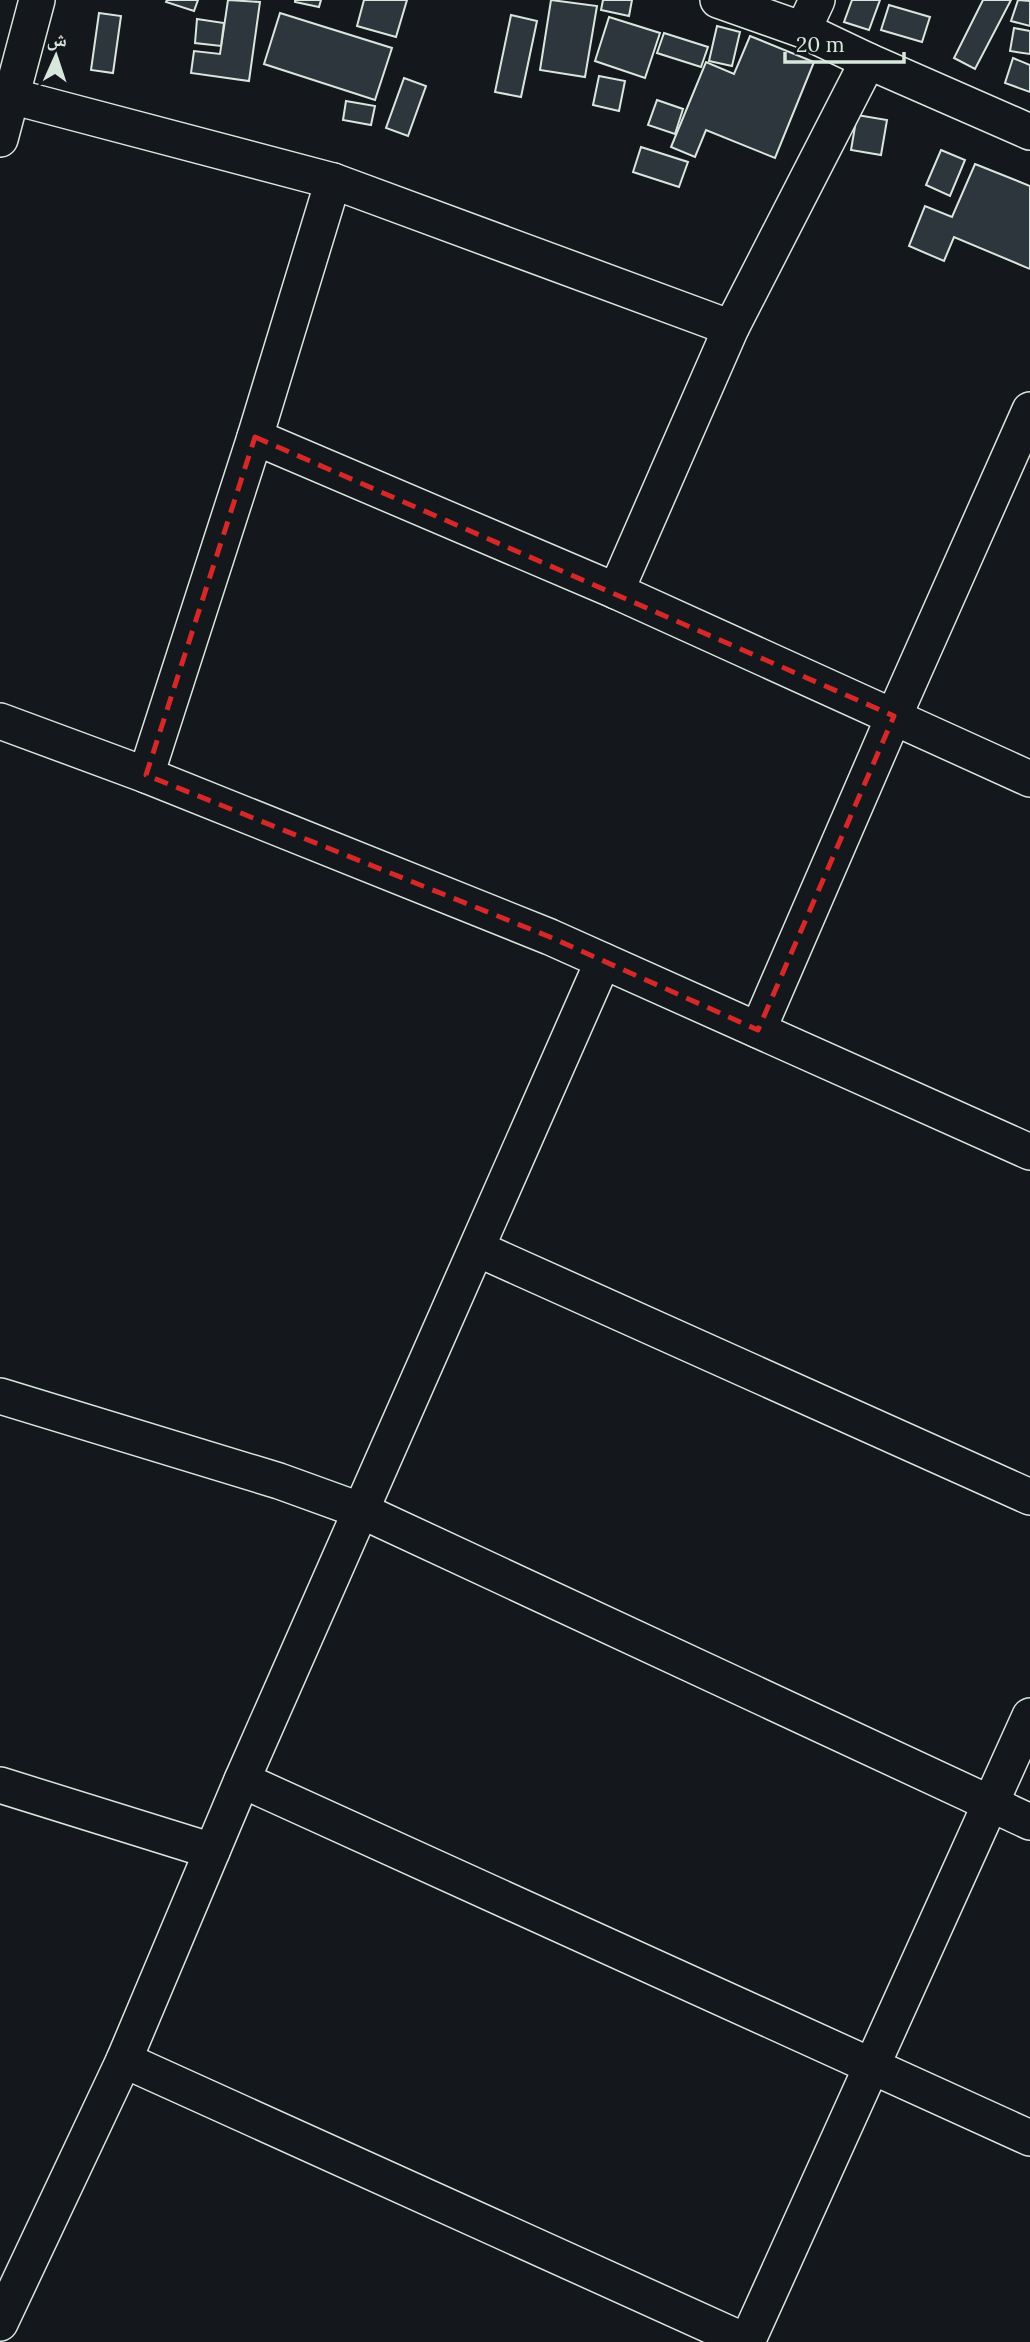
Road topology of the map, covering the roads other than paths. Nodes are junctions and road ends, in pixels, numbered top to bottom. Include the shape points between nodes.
1 (37, 0) edge
2 (718, 0) edge
3 (810, 15) edge
4 (867, 61) junction
5 (11, 96) junction
6 (1030, 132) edge
7 (0, 139) edge
8 (333, 181) junction
9 (731, 328) junction
10 (1030, 410) edge
11 (255, 437) junction
12 (1022, 454) edge
13 (615, 591) junction
14 (894, 716) junction
15 (0, 721) edge
16 (146, 775) junction
17 (1030, 779) edge
18 (603, 961) junction
19 (758, 1030) junction
20 (1030, 1152) edge
21 (478, 1249) junction
22 (0, 1396) edge
23 (1030, 1497) edge
24 (362, 1511) junction
25 (1030, 1716) edge
26 (242, 1780) junction
27 (0, 1785) edge
28 (990, 1804) junction
29 (1030, 1822) edge
30 (212, 1851) junction
31 (124, 2060) junction
32 (872, 2066) junction
33 (1030, 2138) edge
34 (0, 2323) edge
35 (747, 2342) edge

1 - 5 street
2 - 3 street
3 - 4 street
4 - 6 street
4 - 9 street
5 - 7 street
5 - 8 street
8 - 9 street
8 - 11 street
9 - 13 street
10 - 12 street
11 - 13 street
11 - 16 street
12 - 14 street
13 - 14 street
14 - 17 street
14 - 19 street
15 - 16 street
16 - 18 street
18 - 19 street
18 - 21 street
19 - 20 street
21 - 23 street
21 - 24 street
22 - 24 street
24 - 26 street
24 - 28 street
25 - 28 street
26 - 30 street
26 - 32 street
27 - 30 street
28 - 29 street
28 - 32 street
30 - 31 street
31 - 34 street
31 - 35 street
32 - 33 street
32 - 35 street

